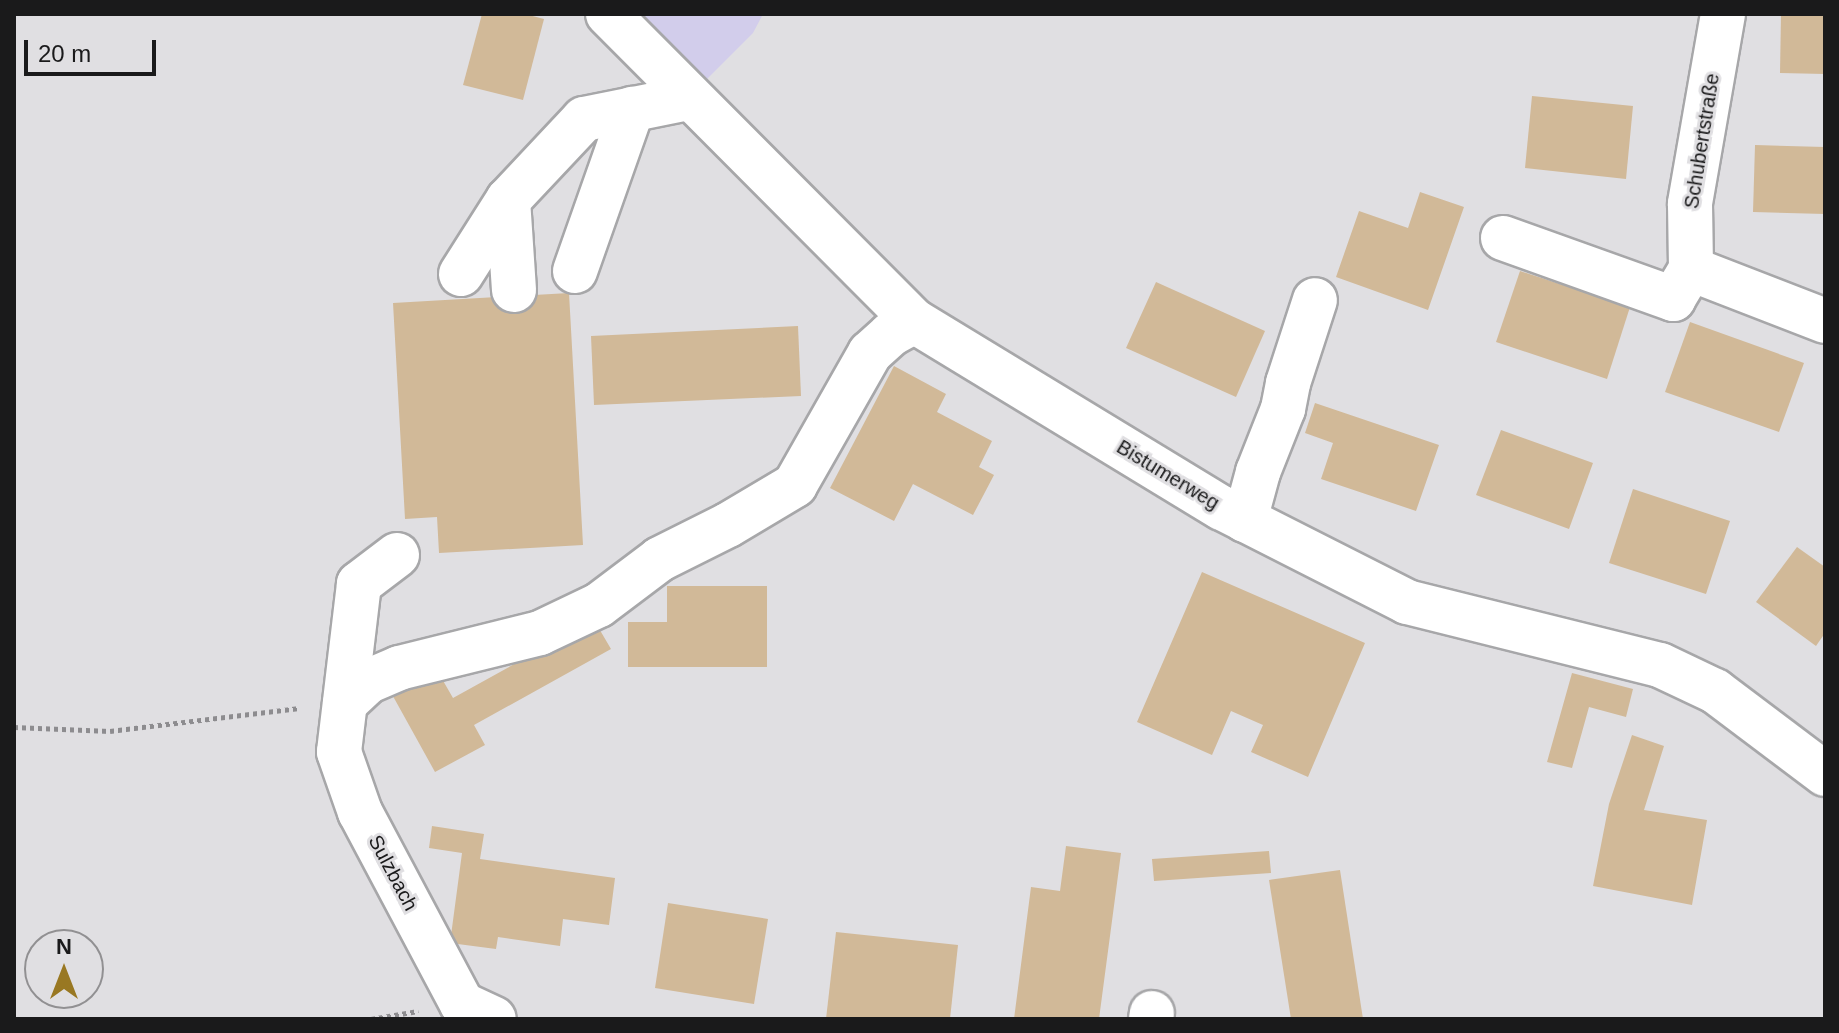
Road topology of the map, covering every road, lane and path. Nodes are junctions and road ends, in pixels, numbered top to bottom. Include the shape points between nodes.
1 (608, 14) edge
2 (1723, 14) edge
3 (688, 98) junction
4 (632, 109) junction
5 (508, 200) junction
6 (1503, 238) dead end
7 (1691, 269) junction
8 (575, 271) dead end
9 (461, 274) dead end
10 (514, 290) dead end
11 (1315, 300) dead end
12 (914, 321) junction
13 (1825, 321) edge
14 (1245, 520) junction
15 (397, 555) dead end
16 (345, 703) junction
17 (14, 727) edge
18 (1825, 774) edge
19 (494, 1019) edge

1 - 3 street, Bistumerweg
2 - 7 street, Schubertstraße via 1690,204
3 - 4 street
3 - 12 street, Bistumerweg
4 - 5 street via 584,119
4 - 8 street
5 - 9 street
5 - 10 street
6 - 7 street via 1673,299
7 - 13 street
11 - 14 street
12 - 14 street, Bistumerweg
12 - 16 street via 870,353 795,485 660,559 599,605 540,633 399,668 369,681
14 - 18 street, Bistumerweg via 1407,602 1660,665 1715,691
15 - 16 street, Sulzbach via 359,584
16 - 17 path via 110,731
16 - 19 street, Sulzbach via 339,752 360,812 462,1004

